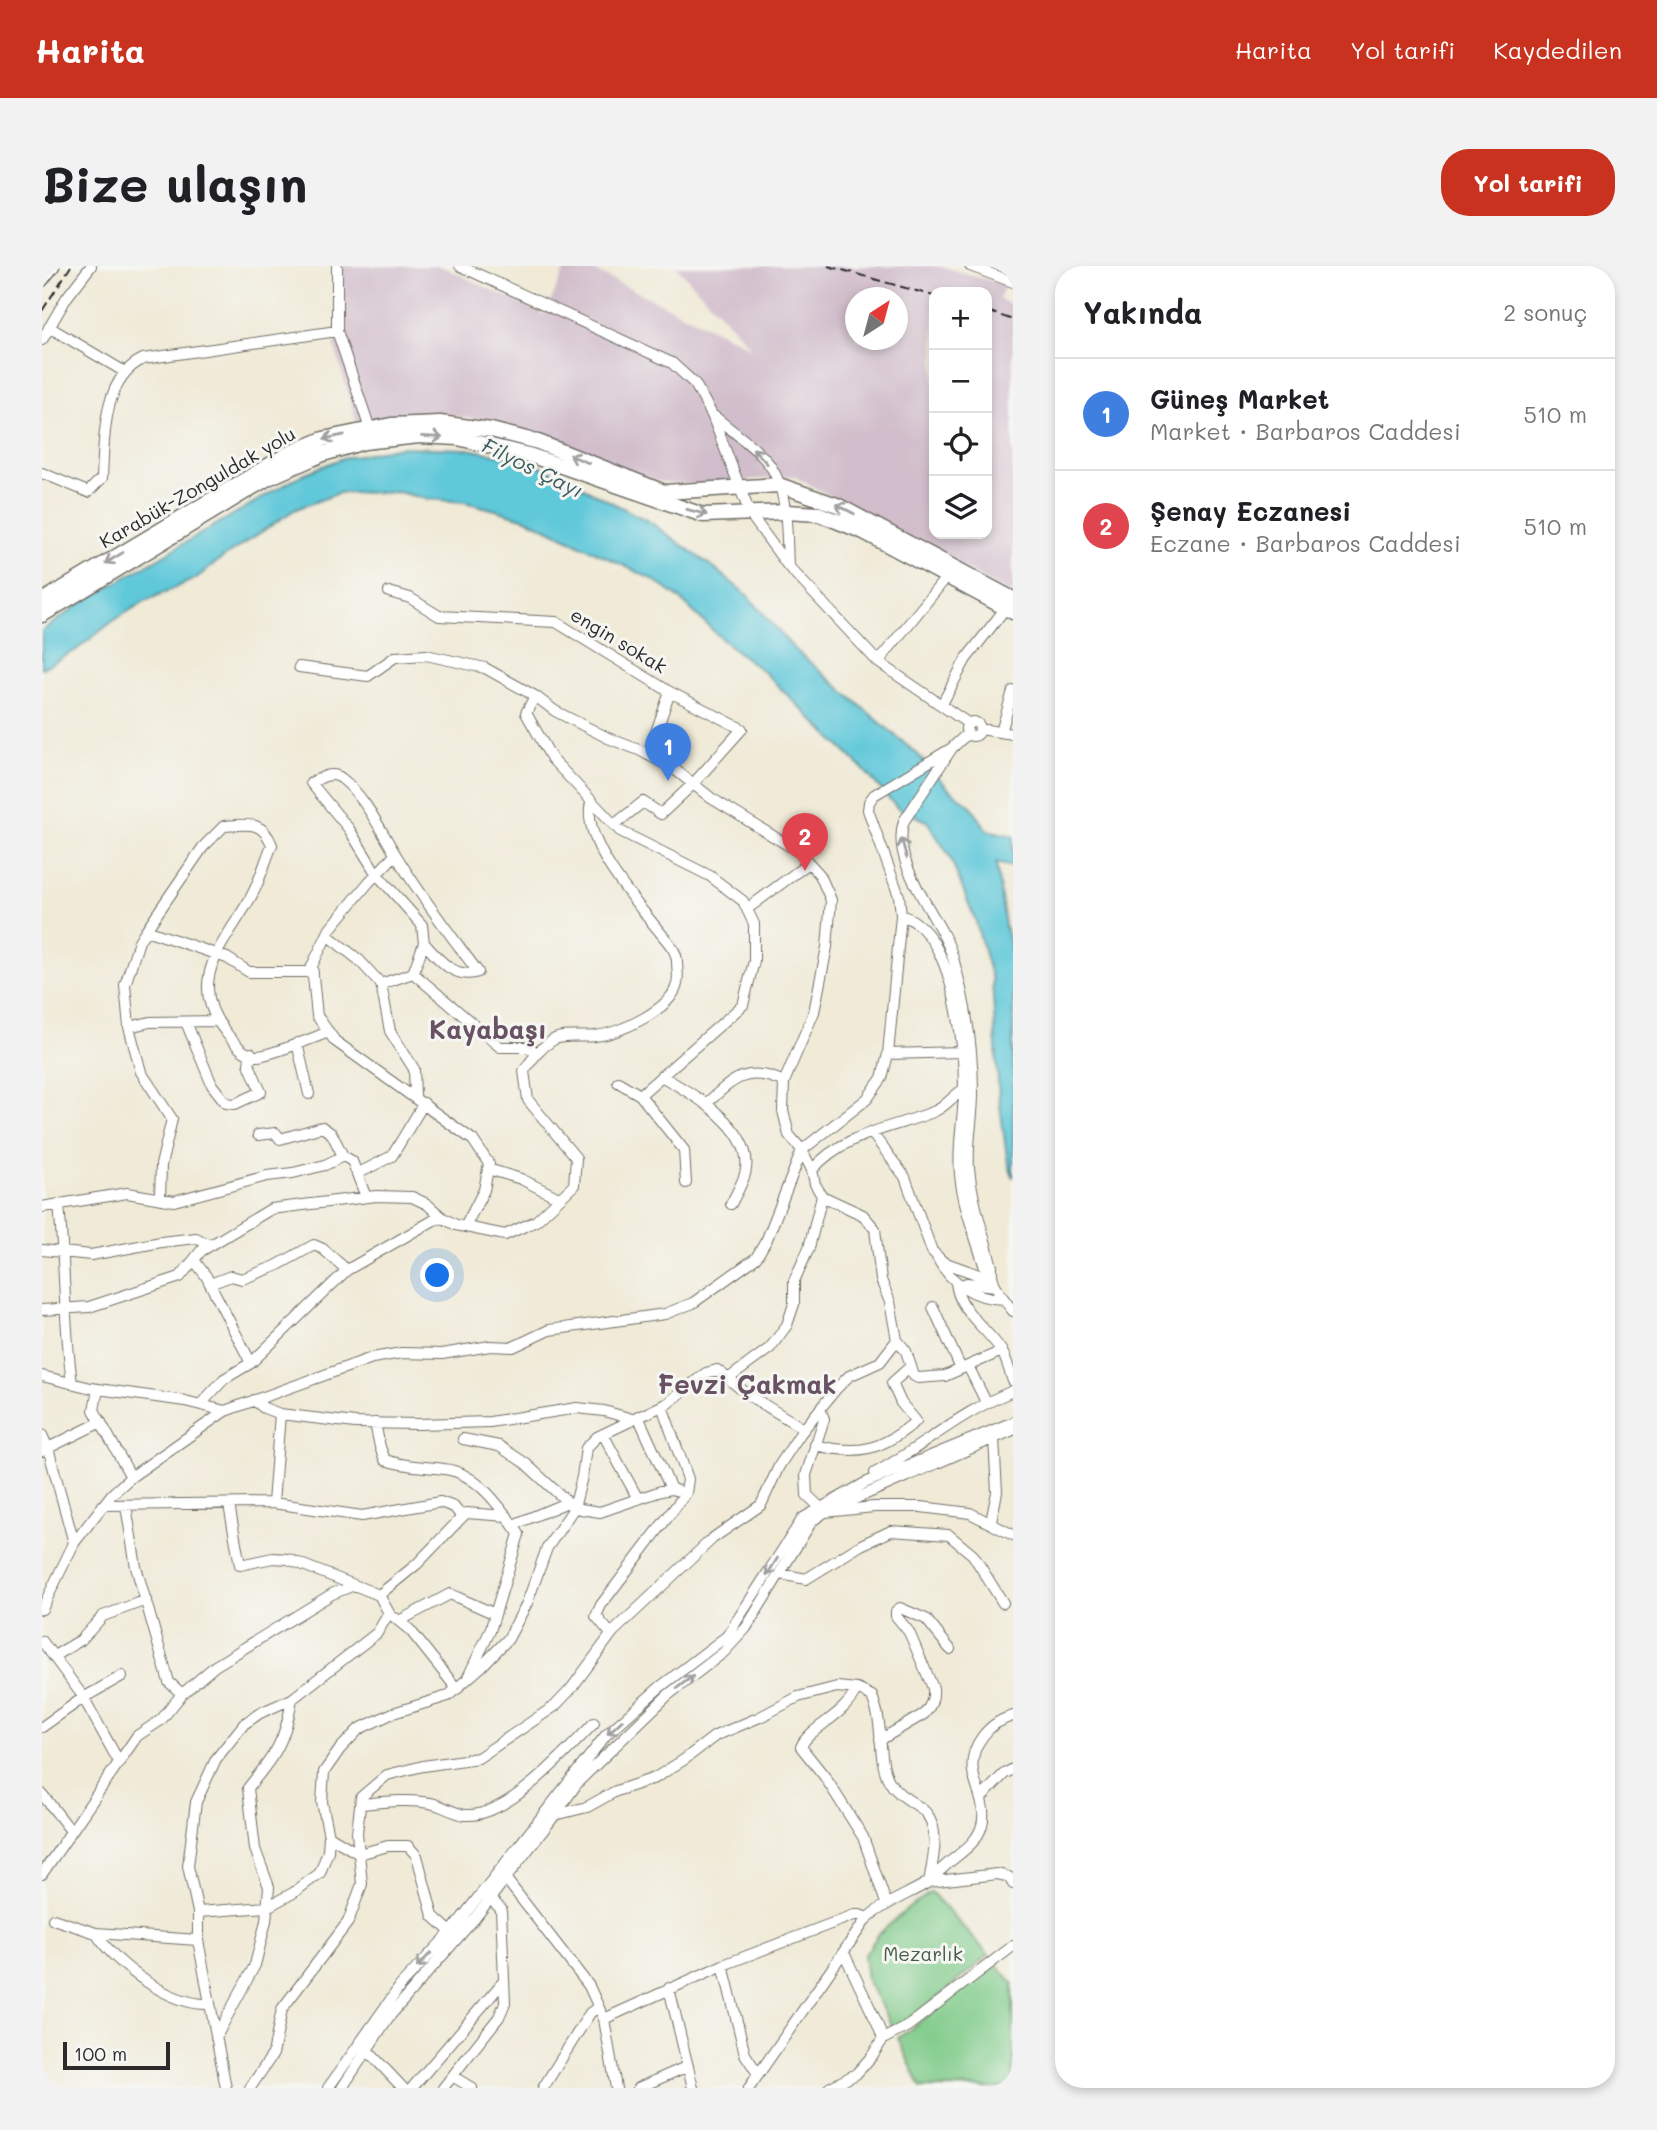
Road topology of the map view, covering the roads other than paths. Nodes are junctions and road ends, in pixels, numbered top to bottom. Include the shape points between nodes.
1 (52, 266) edge
2 (91, 266) edge
3 (337, 266) edge
4 (460, 266) edge
5 (970, 266) edge
6 (42, 280) edge
7 (1013, 282) edge
8 (49, 327) junction
9 (337, 331) junction
10 (42, 340) edge
11 (125, 372) junction
12 (712, 415) junction
13 (370, 429) junction
14 (42, 473) edge
15 (779, 485) junction
16 (742, 489) junction
17 (786, 512) junction
18 (750, 514) junction
19 (788, 566) junction
20 (950, 572) junction
21 (389, 592) dead end
22 (42, 601) edge
23 (1011, 605) edge
24 (42, 615) edge
25 (878, 662) junction
26 (299, 667) dead end
27 (1013, 691) edge
28 (670, 692) junction
29 (535, 696) junction
30 (942, 704) junction
31 (968, 729) junction
32 (1002, 732) junction
33 (1013, 734) edge
34 (648, 755) junction
35 (936, 762) junction
36 (693, 784) junction
37 (591, 802) junction
38 (614, 825) junction
39 (395, 855) junction
40 (809, 863) junction
41 (376, 873) junction
42 (917, 888) junction
43 (899, 896) junction
44 (747, 909) junction
45 (931, 914) junction
46 (901, 915) junction
47 (436, 916) junction
48 (916, 923) junction
49 (422, 925) junction
50 (146, 930) junction
51 (327, 935) junction
52 (424, 943) junction
53 (215, 954) junction
54 (313, 972) junction
55 (413, 973) junction
56 (381, 984) junction
57 (186, 1021) junction
58 (218, 1021) junction
59 (128, 1027) junction
60 (329, 1032) junction
61 (297, 1043) junction
62 (962, 1052) junction
63 (251, 1053) junction
64 (537, 1053) junction
65 (888, 1054) junction
66 (661, 1076) junction
67 (618, 1082) dead end
68 (784, 1082) junction
69 (968, 1087) junction
70 (309, 1094) dead end
71 (640, 1094) junction
72 (419, 1099) junction
73 (707, 1103) junction
74 (872, 1132) junction
75 (258, 1135) dead end
76 (802, 1150) junction
77 (343, 1156) junction
78 (488, 1169) junction
79 (812, 1170) junction
80 (357, 1174) junction
81 (686, 1183) dead end
82 (822, 1196) junction
83 (366, 1197) junction
84 (160, 1198) junction
85 (559, 1198) junction
86 (731, 1204) dead end
87 (59, 1205) junction
88 (42, 1207) edge
89 (443, 1218) junction
90 (465, 1227) junction
91 (210, 1245) junction
92 (42, 1250) edge
93 (64, 1252) junction
94 (937, 1257) junction
95 (194, 1260) junction
96 (346, 1270) junction
97 (993, 1280) junction
98 (959, 1283) junction
99 (210, 1284) junction
100 (1003, 1299) junction
101 (933, 1307) dead end
102 (64, 1309) junction
103 (42, 1310) edge
104 (1013, 1311) edge
105 (897, 1340) junction
106 (1002, 1351) junction
107 (251, 1363) junction
108 (911, 1366) junction
109 (965, 1368) junction
110 (42, 1376) edge
111 (729, 1379) junction
112 (1013, 1381) edge
113 (72, 1383) junction
114 (98, 1389) junction
115 (1013, 1391) edge
116 (254, 1400) junction
117 (986, 1402) junction
118 (201, 1404) junction
119 (662, 1406) junction
120 (820, 1409) junction
121 (225, 1411) junction
122 (280, 1414) junction
123 (635, 1418) junction
124 (101, 1422) junction
125 (1013, 1422) edge
126 (376, 1423) junction
127 (804, 1429) junction
128 (1013, 1430) edge
129 (603, 1434) junction
130 (42, 1435) edge
131 (994, 1438) junction
132 (463, 1439) dead end
133 (815, 1445) junction
134 (45, 1450) edge
135 (131, 1477) junction
136 (865, 1483) junction
137 (671, 1489) junction
138 (686, 1493) junction
139 (638, 1499) junction
140 (272, 1503) junction
141 (103, 1505) junction
142 (229, 1505) junction
143 (571, 1505) junction
144 (125, 1506) junction
145 (822, 1510) junction
146 (462, 1517) junction
147 (510, 1520) junction
148 (991, 1522) junction
149 (1013, 1535) edge
150 (74, 1543) junction
151 (780, 1574) junction
152 (354, 1585) junction
153 (380, 1595) junction
154 (146, 1600) junction
155 (1003, 1603) dead end
156 (42, 1609) edge
157 (389, 1613) junction
158 (495, 1614) junction
159 (399, 1621) junction
160 (611, 1634) junction
161 (42, 1642) edge
162 (950, 1649) dead end
163 (54, 1656) junction
164 (122, 1676) dead end
165 (466, 1681) junction
166 (457, 1689) junction
167 (857, 1689) junction
168 (182, 1694) junction
169 (83, 1698) junction
170 (292, 1699) junction
171 (1013, 1716) edge
172 (594, 1723) dead end
173 (42, 1727) edge
174 (880, 1740) junction
175 (119, 1762) junction
176 (1013, 1769) edge
177 (42, 1794) edge
178 (981, 1798) junction
179 (360, 1804) junction
180 (555, 1815) junction
181 (71, 1831) junction
182 (329, 1836) junction
183 (359, 1854) junction
184 (45, 1861) edge
185 (42, 1874) edge
186 (503, 1875) junction
187 (929, 1882) junction
188 (1013, 1884) edge
189 (486, 1895) junction
190 (886, 1903) junction
191 (267, 1907) junction
192 (198, 1912) junction
193 (53, 1919) dead end
194 (867, 1919) junction
195 (96, 1933) junction
196 (454, 1935) junction
197 (198, 1940) junction
198 (1013, 1946) edge
199 (844, 1953) junction
200 (723, 1965) junction
201 (503, 1982) junction
202 (669, 1988) junction
203 (210, 2004) junction
204 (598, 2007) junction
205 (604, 2019) junction
206 (216, 2037) junction
207 (883, 2039) junction
208 (366, 2050) junction
209 (688, 2066) junction
210 (758, 2074) junction
211 (454, 2077) junction
212 (226, 2088) edge
213 (250, 2088) edge
214 (328, 2088) edge
215 (342, 2088) edge
216 (403, 2088) edge
217 (412, 2088) edge
218 (443, 2088) edge
219 (472, 2088) edge
220 (543, 2088) edge
221 (616, 2088) edge
222 (638, 2088) edge
223 (693, 2088) edge
224 (749, 2088) edge
225 (829, 2088) edge

1 - 6 main road
2 - 8 street
3 - 9 street
4 - 12 street via 672,363 695,384
5 - 7 street
8 - 10 street
8 - 11 street
9 - 11 street via 143,359
9 - 13 street
11 - 14 street via 106,416 102,478 88,492
15 -> 12 street via 764,458
12 - 16 street
16 -> 13 highway, Karabük-Zonguldak yolu via 664,492 538,442 491,430 440,423
13 -> 22 highway, Karabük-Zonguldak yolu via 323,439 288,454
15 - 16 highway, Karabük-Zonguldak yolu
15 - 17 street
20 -> 15 highway, Karabük-Zonguldak yolu via 837,505
16 - 18 street
17 - 18 highway, Karabük-Zonguldak yolu
17 - 19 street
17 - 20 highway, Karabük-Zonguldak yolu via 819,514
18 - 19 street
24 -> 18 highway, Karabük-Zonguldak yolu via 268,478 364,442 419,436 458,438 532,456 703,515
19 - 25 street
20 - 23 highway, Karabük-Zonguldak yolu
20 - 25 street
21 - 28 street, engin sokak via 410,598 439,616 556,622
23 - 30 street via 967,659
25 - 30 street
26 - 29 street via 368,676 395,657 426,655 485,668
27 - 32 street
28 - 34 street
28 - 36 street, engin sokak via 742,729
29 - 34 street via 555,711
29 - 37 street via 526,713 552,759
30 - 31 street
31 - 32 street via 977,735 980,729
31 - 35 street
32 - 33 street
34 - 36 street
42 -> 35 street via 900,833
35 - 43 street via 874,794 869,802 870,819
36 - 38 street via 661,814 643,802
36 - 40 street
37 - 38 street
37 - 64 street via 591,828 602,850 621,883 677,955 677,985 666,1004 639,1020 598,1036 555,1038
38 - 44 street via 710,876
39 - 41 street
39 - 41 street via 385,833 342,778 331,775 311,783 349,829
39 - 47 street
40 - 44 street
40 - 68 street via 831,900 827,947 814,1012
41 - 49 street
41 - 51 street
42 - 43 street
42 - 45 street
43 - 46 street
44 - 66 street via 754,924 754,961 743,1005
45 - 48 street
45 - 69 street via 953,954 967,1011 971,1030
46 - 48 street
46 - 65 street
47 - 49 street
47 - 52 street via 478,972 453,969
48 - 62 street via 937,951 949,978
49 - 52 street
50 - 53 street
50 - 53 street via 203,847 223,826 255,825 267,832 271,845 252,894
50 - 59 street via 125,985
51 - 54 street
51 - 56 street
52 - 55 street
53 - 54 street via 249,972
53 - 58 street via 209,983 212,1014
54 - 60 street via 317,1016
55 - 56 street
55 - 64 street via 500,1047 528,1047
56 - 72 street via 390,1031 414,1069
57 - 58 street
57 - 59 street
57 - 63 street via 212,1085 226,1103 235,1104 261,1092 249,1064
58 - 63 street via 233,1042
59 - 84 street via 141,1072 172,1119
60 - 61 street
60 - 72 street via 335,1041
61 - 63 street via 257,1056
61 - 70 street
62 - 65 street
62 - 69 street
64 - 85 street via 524,1071 528,1100 576,1158 574,1185
65 - 76 street via 876,1089
66 - 71 street
66 - 73 street
67 - 71 street
68 - 73 street via 766,1073 748,1074
68 - 76 street via 783,1111 789,1135
69 - 74 street via 933,1112
69 - 97 street via 961,1184 985,1268
71 - 81 street via 684,1150
72 - 78 street via 473,1140
72 - 80 street via 392,1156
73 - 86 street via 743,1143 746,1172
74 - 79 street via 824,1156
74 - 94 street via 905,1177 928,1244
75 - 77 street via 276,1133 280,1139 322,1127 332,1133
76 - 79 street
76 - 116 street via 762,1250 748,1265 686,1306 648,1317 548,1329 513,1347 372,1358
77 - 80 street via 352,1161
77 - 84 street via 326,1165 267,1175 174,1201
78 - 85 street
78 - 90 street via 484,1190
79 - 82 street
80 - 83 street
82 - 105 street via 863,1214 875,1229 881,1280
82 - 111 street via 806,1256 794,1281 794,1304 787,1325 770,1348
83 - 89 street via 412,1197
83 - 91 street via 271,1209
84 - 87 street via 127,1193
85 - 90 street via 536,1222 505,1235
87 - 88 street
87 - 93 street
89 - 90 street
89 - 96 street
91 - 93 street via 196,1238 91,1255
91 - 95 street
92 - 93 street
93 - 102 street
94 - 97 street
94 - 98 street
95 - 99 street
95 - 102 street via 180,1277 89,1307
96 - 99 street via 314,1245 242,1279 231,1276
96 - 107 street
97 - 98 street
97 - 100 street
98 - 100 street via 981,1297
98 - 106 street via 962,1304
99 - 107 street
100 - 104 street
101 - 109 street
102 - 103 street
102 - 113 street
105 - 108 street
105 - 120 street via 880,1362 843,1381
106 - 109 street
106 - 112 street
107 - 118 street via 224,1379
108 - 109 street via 918,1378 945,1376
108 - 133 street via 892,1383 916,1420 901,1433 867,1450 838,1451
109 - 117 street
110 - 113 street
111 - 119 street via 717,1370 706,1373
111 - 127 street
113 - 114 street
114 - 118 street
114 - 124 street via 94,1410
115 - 117 street
116 - 121 street
116 - 122 street
117 - 136 street
118 - 121 street
119 - 123 street
119 - 138 street via 688,1479
120 - 127 street
120 - 133 street via 824,1419
121 - 135 street
122 - 126 street
122 - 140 street
123 - 126 street via 577,1408 490,1422
123 - 129 street
123 - 137 street
124 - 134 street
124 - 135 street
125 - 136 street
126 - 147 street via 385,1460 447,1469 477,1483
127 - 160 street via 779,1466 761,1505 713,1538
128 - 131 street
129 - 139 street
129 - 143 street via 586,1448 582,1477
130 - 134 street
131 - 145 street
131 - 148 street via 997,1492
132 - 143 street via 499,1446
133 - 145 street via 806,1475 807,1496
134 - 150 street
135 - 141 street
136 - 145 street
137 - 138 street
137 - 139 street
138 - 160 street via 601,1605 596,1616
139 - 143 street via 600,1512
140 - 142 street
140 - 146 street via 362,1516 440,1502 454,1507
141 - 144 street
141 - 150 street
142 - 144 street
142 - 152 street via 240,1565 288,1559
143 - 147 street
143 - 165 street via 508,1639
144 - 154 street
145 - 148 street via 922,1507 970,1513
145 - 151 street
145 -> 186 street via 803,1518 727,1636 606,1735
146 - 147 street via 466,1513
146 - 153 street
147 - 158 street via 519,1534
148 - 149 street
150 - 156 street
151 - 155 street via 806,1579 891,1531 949,1535 973,1555
180 -> 151 street via 597,1762 746,1629
152 - 153 street
152 - 168 street via 226,1659
153 - 157 street
154 - 163 street via 103,1616 81,1640
154 - 168 street via 169,1682
157 - 159 street
157 - 170 street via 377,1633
158 - 159 street via 450,1594
158 - 165 street
159 - 166 street
160 - 179 street via 555,1706 478,1758 387,1775 361,1797
161 - 163 street
162 - 174 street via 922,1616 900,1608 896,1611 934,1695 924,1714
163 - 169 street
164 - 169 street
165 - 166 street
166 - 182 street via 359,1729 340,1749 324,1772 321,1802
167 - 174 street via 872,1696
167 - 180 street via 837,1687 798,1697 715,1736 655,1778 587,1807
167 - 190 street via 844,1709 807,1737 801,1747 863,1837
168 - 175 street via 161,1720 137,1736
169 - 173 street
169 - 175 street
170 - 191 street via 276,1755 248,1788 255,1849 269,1887
170 - 192 street via 244,1724 216,1759 196,1802 188,1866
171 - 178 street via 994,1724 977,1746 973,1772
172 - 179 street via 541,1777 484,1812 466,1815 432,1804 401,1801
174 - 187 street via 888,1780 933,1822
175 - 181 street
176 - 178 street
177 - 181 street
178 - 187 street via 984,1815 978,1835
179 - 183 street
180 - 186 street
181 - 184 street
182 - 183 street
182 - 191 street via 320,1873
183 - 196 street via 408,1846 417,1856 433,1916
183 - 213 street via 362,1884 348,1922 282,2009 272,2054
184 - 185 street
186 - 189 street
186 - 204 street via 589,1986
187 - 188 street via 998,1874 1009,1877
187 - 190 street
189 - 196 street
189 - 201 street via 501,1909
190 - 194 street
191 - 192 street
191 - 206 street via 255,1965
192 - 197 street
193 - 195 street
194 - 199 street
194 - 200 street via 854,1915
195 - 197 street
195 - 203 street via 131,1972 182,2000
196 - 208 street
196 -> 214 street via 401,1985
197 - 203 street
198 - 207 street via 908,2026
199 - 207 street
199 - 210 street
200 - 202 street
200 - 210 street via 746,2054
201 - 211 street via 505,2003 499,2017
201 - 217 street
202 - 205 street
202 - 209 street
203 - 206 street
204 - 205 street
204 - 220 street
205 - 221 street
206 - 212 street
207 - 225 street via 856,2074
208 - 215 street
208 - 216 street
209 - 222 street
209 - 223 street
210 - 224 street
211 - 218 street
211 - 219 street

